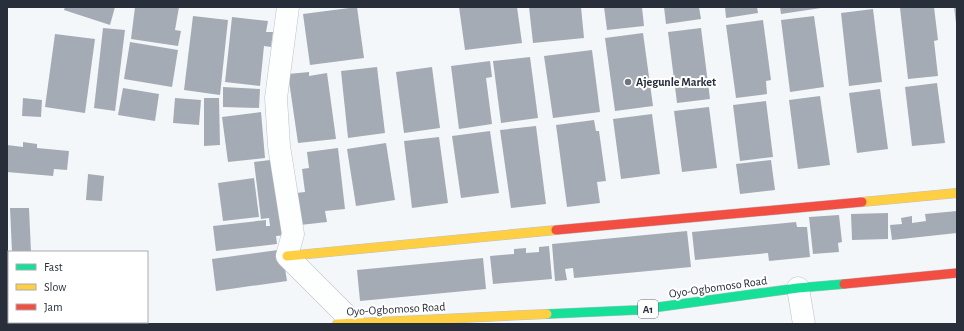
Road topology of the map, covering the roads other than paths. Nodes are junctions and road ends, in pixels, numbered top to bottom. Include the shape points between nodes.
1 (288, 7) edge
2 (957, 193) edge
3 (286, 256) junction
4 (957, 273) edge
5 (798, 288) junction
6 (638, 317) edge
7 (349, 323) edge
8 (804, 324) edge

1 - 3 street via 276,98 279,146 293,234
2 - 3 main road via 646,220
3 - 7 street
4 - 5 main road, Oyo-Ogbomoso Road / A1
5 - 6 main road, Oyo-Ogbomoso Road / A1
5 - 8 street
6 - 7 main road, Oyo-Ogbomoso Road / A1

